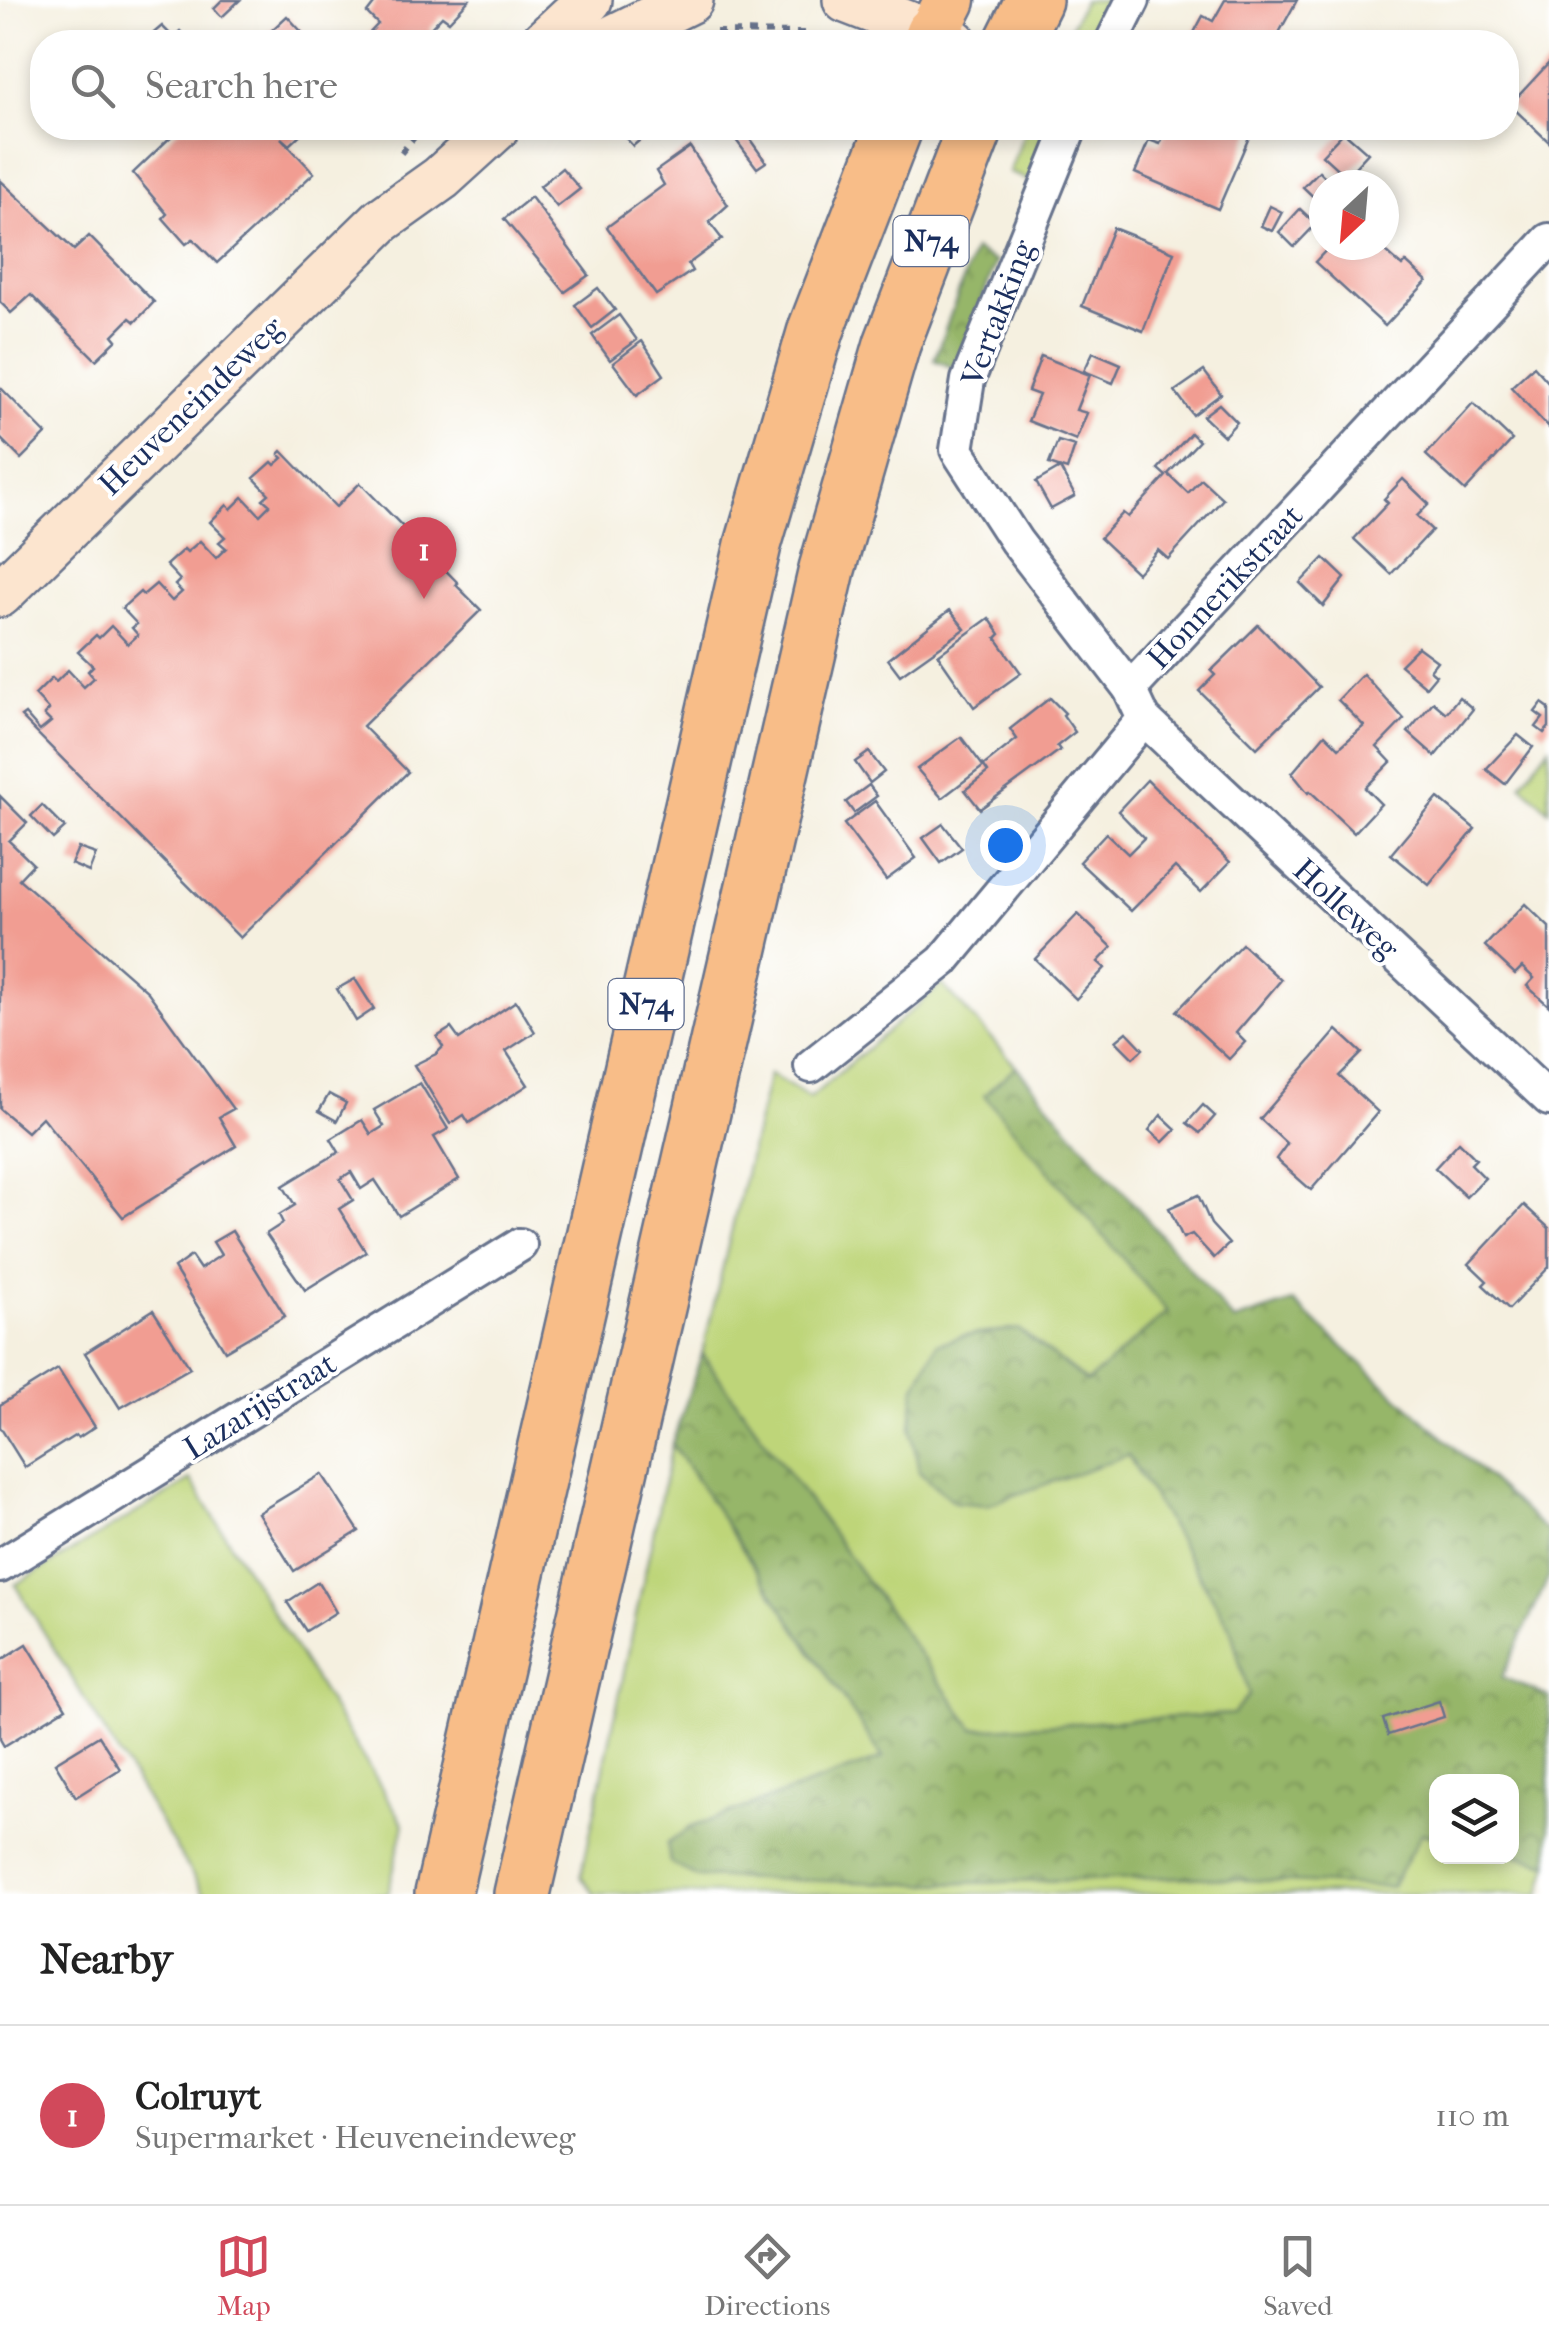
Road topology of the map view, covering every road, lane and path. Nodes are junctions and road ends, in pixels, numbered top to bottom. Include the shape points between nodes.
1 (846, 0) edge
2 (1133, 0) edge
3 (700, 16) edge
4 (586, 23) edge
5 (783, 30) edge
6 (942, 30) edge
7 (1118, 30) edge
8 (440, 140) edge
9 (483, 140) edge
10 (889, 140) edge
11 (971, 140) edge
12 (1065, 140) edge
13 (382, 220) junction
14 (1549, 240) edge
15 (0, 594) edge
16 (1130, 689) junction
17 (1144, 720) junction
18 (810, 1066) dead end
19 (1549, 1099) edge
20 (520, 1245) dead end
21 (0, 1566) edge
22 (442, 1894) edge
23 (522, 1894) edge

1 - 6 street
2 - 7 street
3 - 4 street
3 - 5 path
8 - 13 street, Heuveneindeweg
9 - 13 street, Heuveneindeweg
10 - 22 highway, N74 via 816,330 753,544
11 - 23 highway, N74 via 892,344 827,569
12 - 16 street, Vertakking via 968,380 957,450
13 - 15 street, Heuveneindeweg
14 - 16 street, Honnerikstraat
16 - 17 street, Honnerikstraat
17 - 18 street, Honnerikstraat via 943,960
17 - 19 street, Holleweg
20 - 21 street, Lazarijstraat

